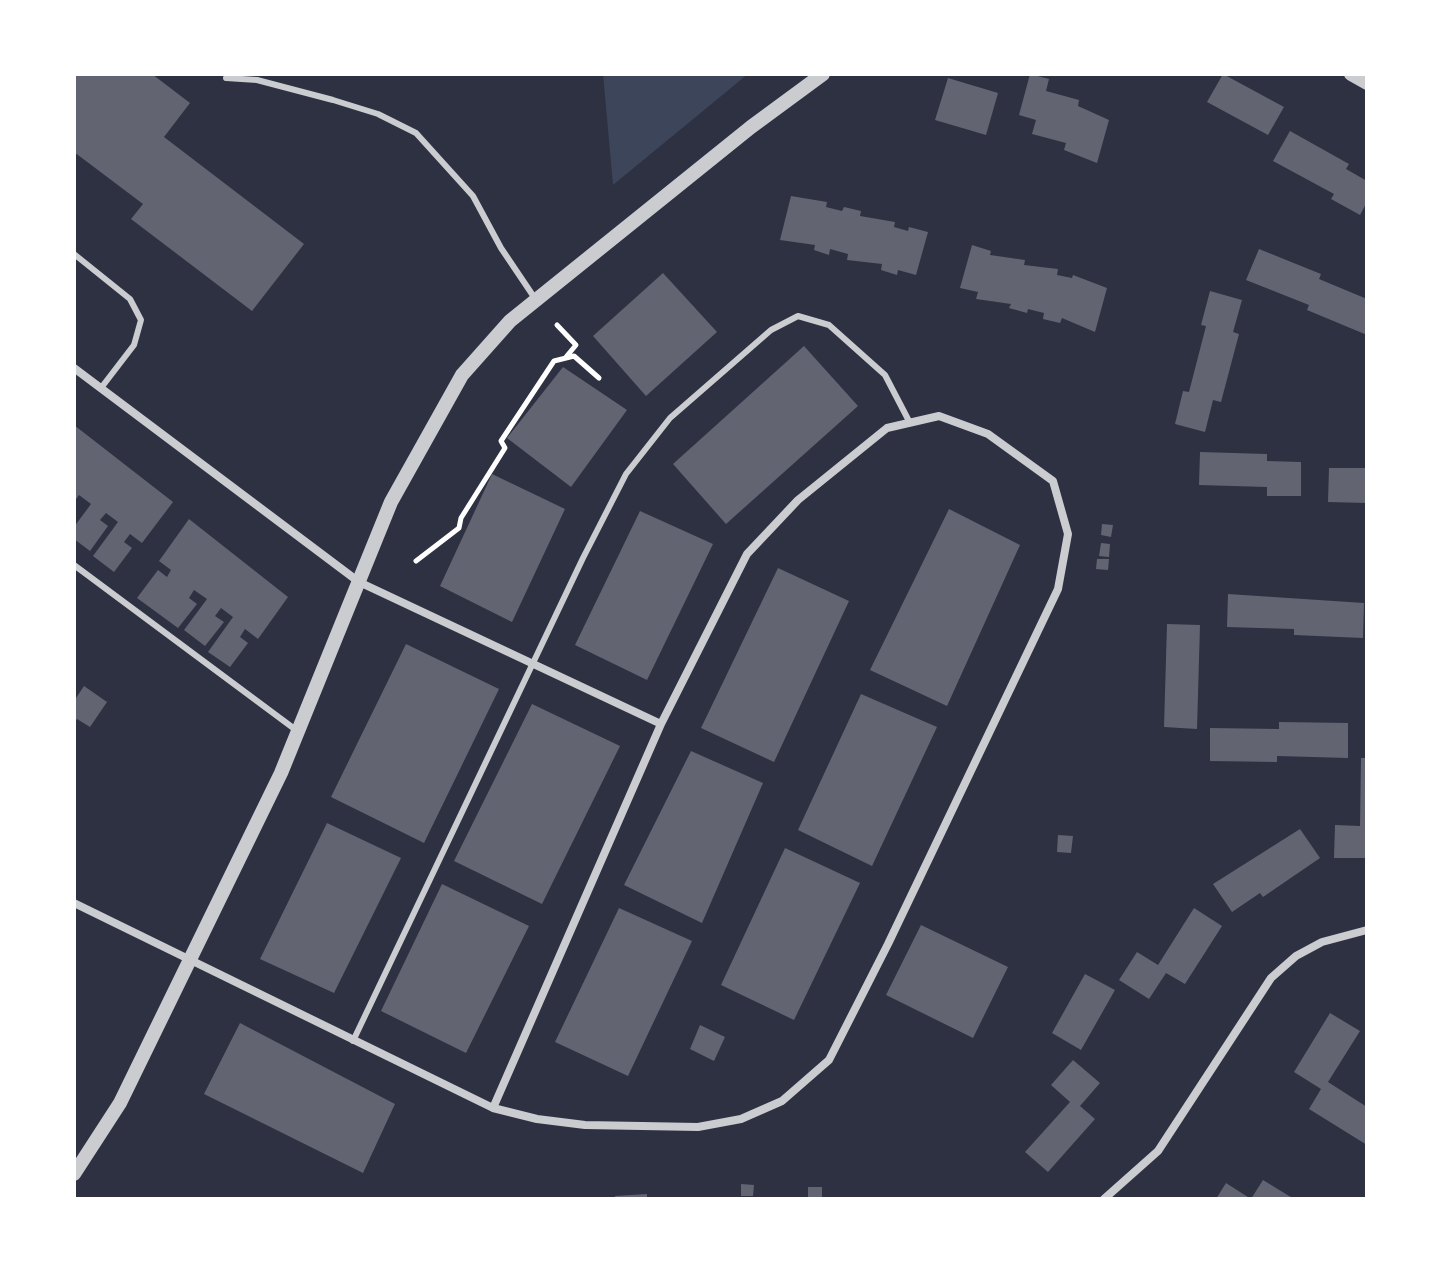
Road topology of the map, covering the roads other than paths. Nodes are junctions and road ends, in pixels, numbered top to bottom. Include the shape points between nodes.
1 (823, 74) edge
2 (1351, 74) edge
3 (226, 78) dead end
4 (1367, 83) edge
5 (74, 254) edge
6 (536, 300) junction
7 (74, 368) edge
8 (101, 388) junction
9 (910, 423) junction
10 (74, 565) edge
11 (359, 582) junction
12 (532, 664) junction
13 (661, 724) junction
14 (298, 732) junction
15 (74, 903) edge
16 (1367, 930) edge
17 (190, 960) junction
18 (353, 1041) junction
19 (493, 1108) junction
20 (74, 1174) edge
21 (1104, 1199) edge

1 - 6 street
2 - 4 street
3 - 6 lane via 257,80 333,100 416,133 473,196
5 - 8 lane via 130,299 141,320 134,345
6 - 11 street via 462,375 391,502
7 - 8 street
8 - 11 street
9 - 12 lane via 885,375 829,325 798,316 771,330 670,418 626,474
9 - 13 street via 887,428 798,500 747,554
9 - 19 street via 939,416 988,434 1053,481 1068,534 1058,589 829,1060 782,1101 741,1119 698,1127 585,1125
10 - 14 lane
11 - 12 street
11 - 14 street
12 - 13 street
12 - 18 lane
13 - 19 street
14 - 17 street
15 - 17 street
16 - 21 street via 1322,942 1271,978 1158,1151
17 - 18 street
17 - 20 street via 120,1103
18 - 19 street

